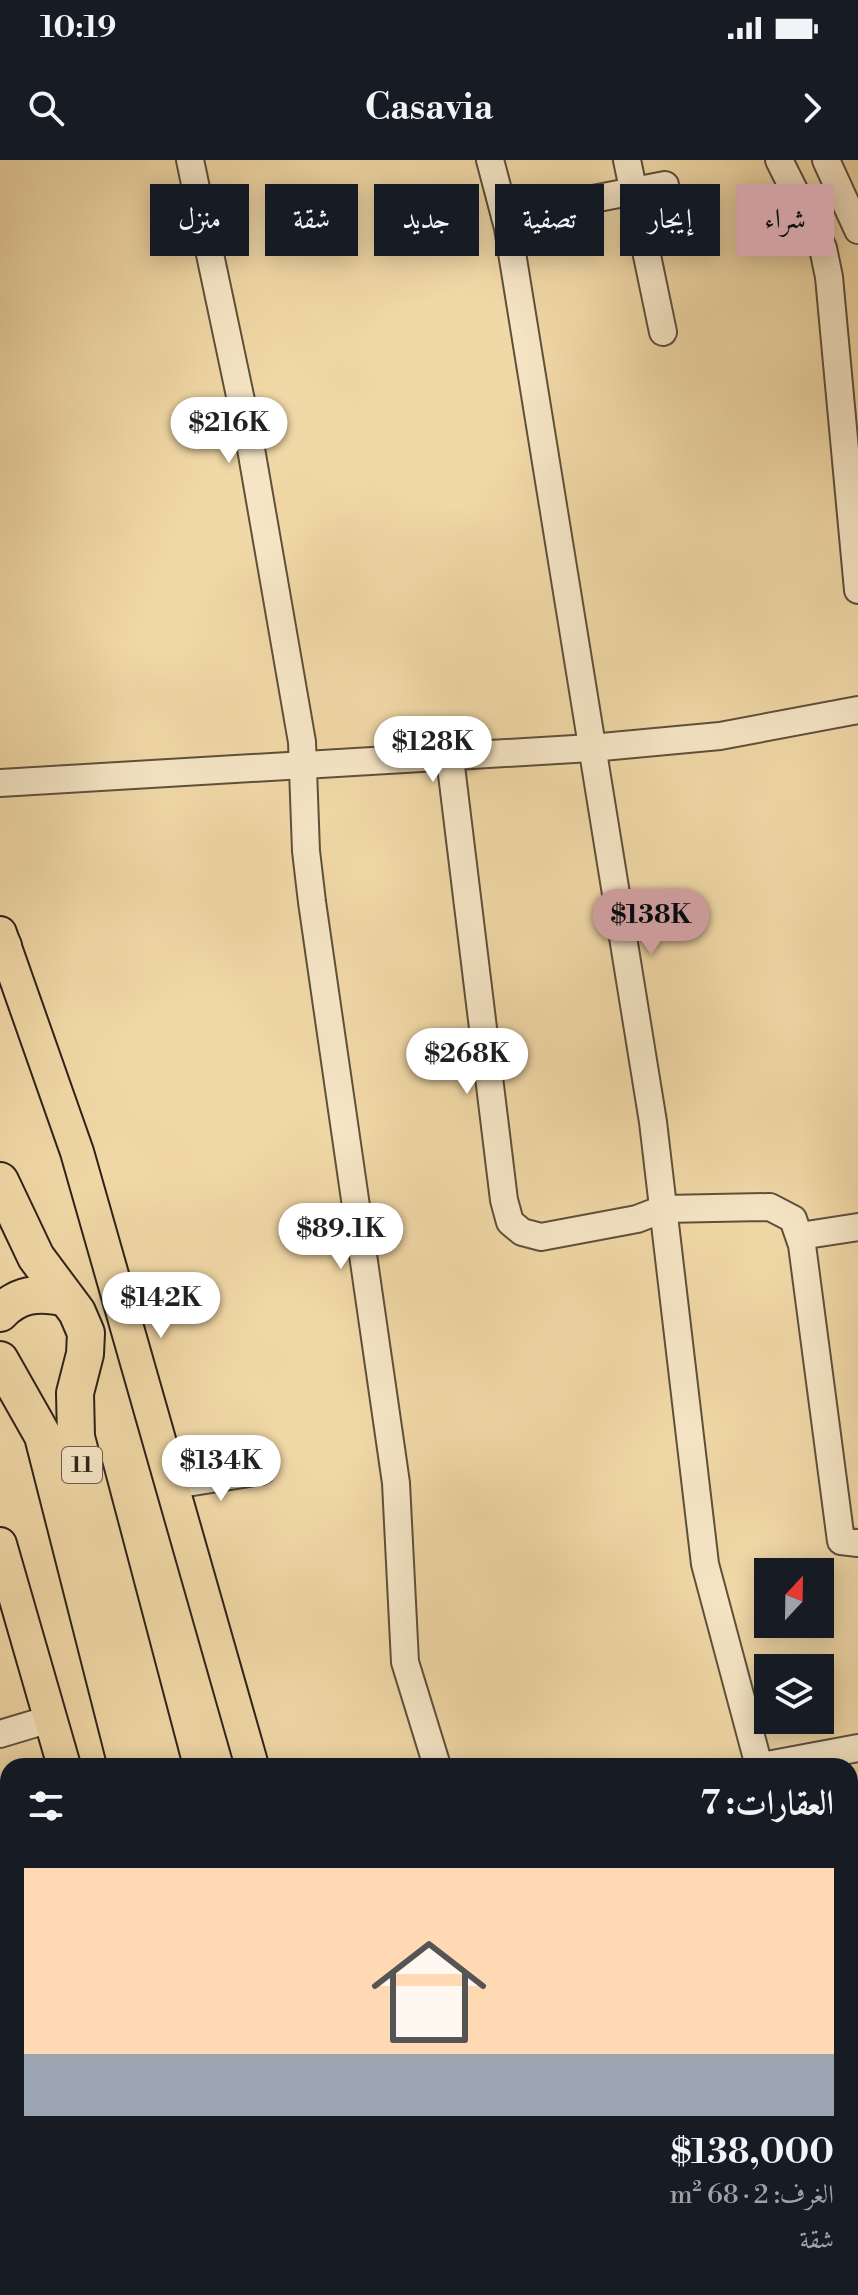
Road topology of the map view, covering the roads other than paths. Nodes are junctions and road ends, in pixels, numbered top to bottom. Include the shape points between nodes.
1 (190, 160) edge
2 (490, 160) edge
3 (627, 160) edge
4 (779, 160) edge
5 (826, 160) edge
6 (496, 184) edge
7 (632, 184) edge
8 (858, 230) edge
9 (511, 256) edge
10 (647, 256) edge
11 (663, 332) dead end
12 (858, 590) edge
13 (858, 710) edge
14 (591, 748) junction
15 (450, 758) junction
16 (305, 765) junction
17 (0, 783) edge
18 (1, 942) edge
19 (0, 1181) edge
20 (663, 1209) junction
21 (858, 1227) edge
22 (800, 1236) junction
23 (62, 1297) junction
24 (0, 1313) edge
25 (82, 1365) junction
26 (5, 1369) edge
27 (261, 1471) dead end
28 (174, 1485) junction
29 (858, 1543) edge
30 (0, 1544) edge
31 (50, 1719) junction
32 (0, 1734) edge
33 (858, 1748) edge
34 (62, 1758) edge
35 (125, 1758) edge
36 (161, 1758) edge
37 (250, 1758) edge
38 (435, 1758) edge
39 (758, 1758) edge
40 (804, 1758) edge

1 - 16 street via 250,443
2 - 6 street
3 - 7 street
4 - 12 street via 823,248 829,277
5 - 8 street
9 - 14 street
10 - 11 street
13 - 14 street via 720,736
14 - 15 street
14 - 20 street
15 - 16 street
15 - 20 street via 510,1222 541,1237
16 - 17 street
16 - 38 street via 312,902 396,1483 405,1662
18 - 28 main road via 77,1152
19 - 23 highway, 11 via 24,1237
20 - 22 street via 770,1207 793,1219
20 - 39 street via 705,1564
21 - 22 street
22 - 29 street via 841,1541
23 - 24 highway via 24,1295
23 - 25 highway, 11 via 77,1312 86,1333
25 - 26 highway via 72,1378 39,1389 22,1386
25 - 36 highway, 11 via 75,1393 76,1437
26 - 35 highway, 11 via 43,1436
27 - 28 street
28 - 37 main road
30 - 31 main road
31 - 32 street
31 - 34 main road
33 - 40 street

